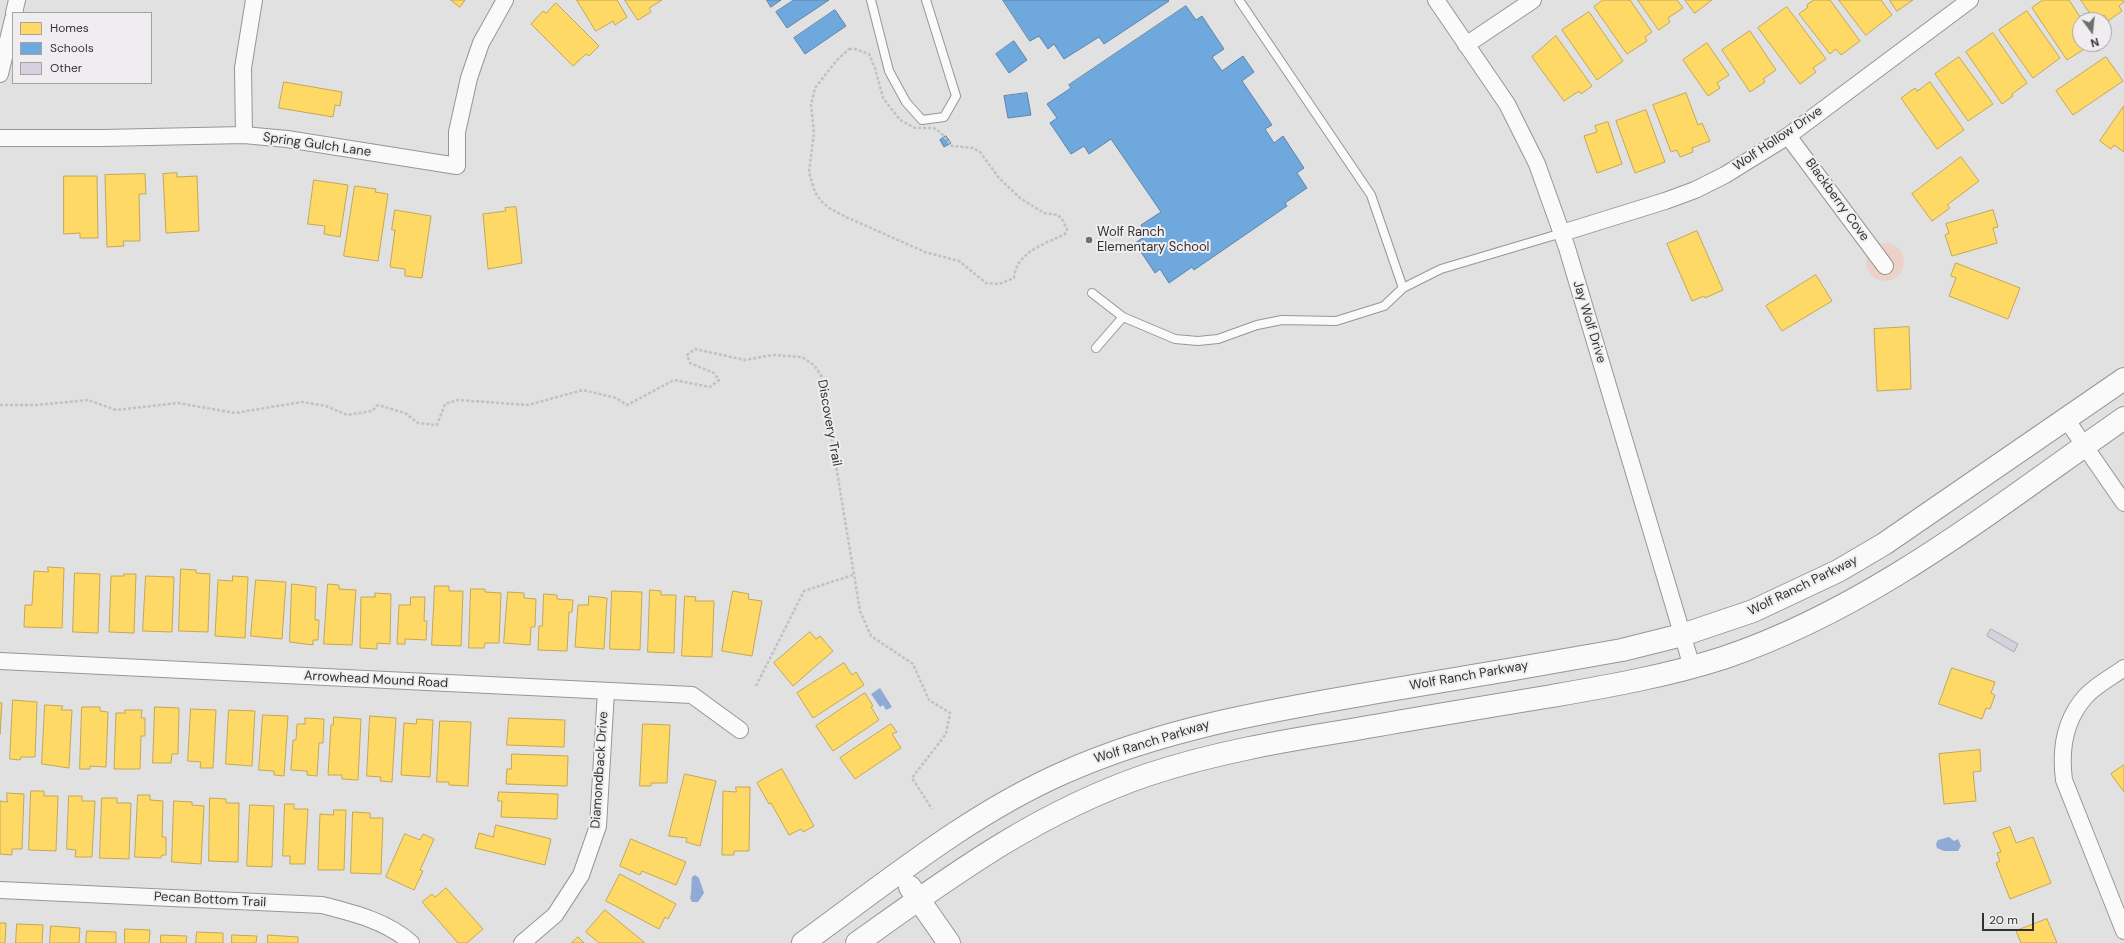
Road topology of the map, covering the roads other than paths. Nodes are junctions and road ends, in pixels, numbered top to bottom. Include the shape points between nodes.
1 (17, 0) edge
2 (254, 0) edge
3 (505, 0) edge
4 (871, 0) edge
5 (926, 0) edge
6 (1240, 0) edge
7 (1436, 0) edge
8 (1533, 0) edge
9 (1970, 0) edge
10 (14, 12) edge
11 (12, 22) edge
12 (1466, 46) junction
13 (0, 74) edge
14 (244, 135) junction
15 (1788, 136) junction
16 (0, 138) edge
17 (1562, 233) junction
18 (1885, 266) dead end
19 (1403, 288) junction
20 (1092, 293) dead end
21 (1123, 317) junction
22 (1096, 348) dead end
23 (2124, 379) edge
24 (2124, 418) edge
25 (2066, 419) junction
26 (2085, 445) junction
27 (2124, 503) edge
28 (1682, 635) junction
29 (0, 661) edge
30 (1692, 667) junction
31 (2124, 668) edge
32 (606, 691) junction
33 (740, 730) dead end
34 (900, 873) junction
35 (0, 890) edge
36 (919, 899) junction
37 (2124, 931) edge
38 (411, 943) edge
39 (522, 943) edge
40 (803, 943) edge
41 (857, 943) edge
42 (949, 943) edge

1 - 10 street
2 - 14 street via 243,68
3 - 14 street, Spring Gulch Lane via 481,43 469,78 457,132 457,166 287,139
4 - 5 lane via 888,71 906,102 922,120 944,117 956,96
6 - 19 lane via 1371,195
7 - 12 street, Jay Wolf Drive
8 - 12 street
9 - 15 street, Wolf Hollow Drive
11 - 13 street
12 - 17 street, Jay Wolf Drive via 1507,104 1524,135
14 - 16 street, Spring Gulch Lane
15 - 17 street, Wolf Hollow Drive via 1725,175 1695,190
15 - 18 street, Blackberry Cove
17 - 19 lane via 1441,269
17 - 28 street, Jay Wolf Drive
19 - 21 lane via 1384,306 1336,321 1282,320 1257,325 1218,339 1175,340
20 - 21 lane
21 - 22 lane
23 - 25 street, Wolf Ranch Parkway
24 - 26 street
25 - 26 street
25 - 28 street, Wolf Ranch Parkway via 1884,544 1838,571 1753,611
26 - 27 street
26 - 30 street via 1870,592 1785,634
28 - 30 street, Jay Wolf Drive
28 - 34 street, Wolf Ranch Parkway via 1622,650 1255,713 1171,734 1086,763 1037,786 979,818
29 - 32 street, Arrowhead Mound Road
30 - 36 street via 1605,687 1276,742 1177,766 1115,787 1057,813 998,846
31 - 37 street via 2087,695 2074,711 2063,739 2061,760 2064,780
32 - 33 street, Arrowhead Mound Road via 692,695
32 - 39 street, Diamondback Drive via 598,826 581,875 556,915
34 - 36 street
34 - 40 street, Wolf Ranch Parkway
35 - 38 street, Pecan Bottom Trail via 322,905 361,916 401,934
36 - 41 street
36 - 42 street

